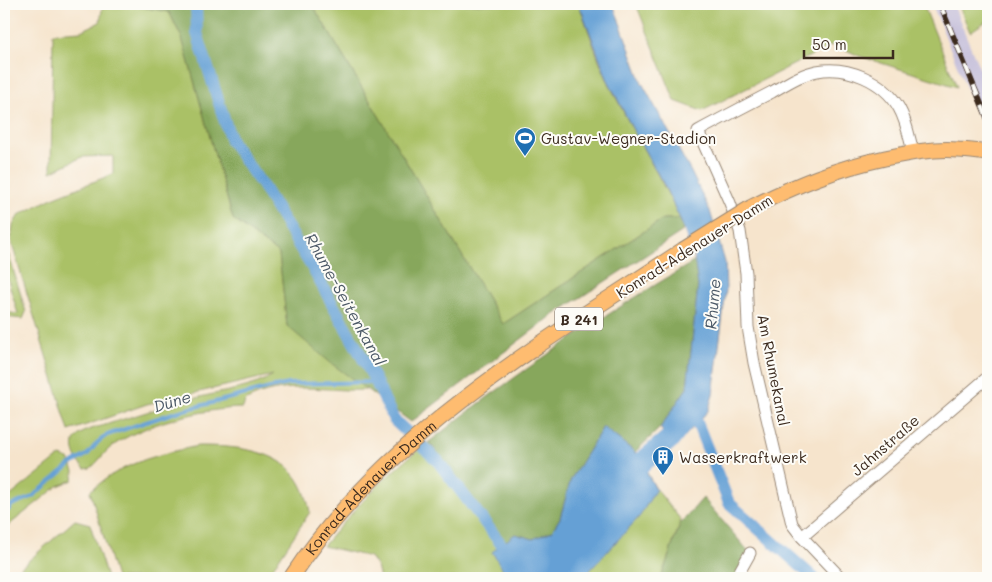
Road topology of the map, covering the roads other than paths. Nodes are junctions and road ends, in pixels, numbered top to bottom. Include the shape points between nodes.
1 (913, 152) junction
2 (988, 153) edge
3 (988, 377) edge
4 (802, 537) junction
5 (750, 553) dead end
6 (290, 578) edge
7 (736, 578) edge
8 (841, 578) edge

1 - 2 main road, Konrad-Adenauer-Damm / B 241 via 956,149
1 - 4 street, Am Rhumekanal via 899,107 886,92 869,79 842,71 817,71 794,80 698,131 740,231 754,363 792,524
1 - 6 main road, Konrad-Adenauer-Damm / B 241, bridge via 836,170 752,207 475,390 388,461 316,540
3 - 4 street, Jahnstraße
4 - 8 street, Am Rhumekanal
5 - 7 street

